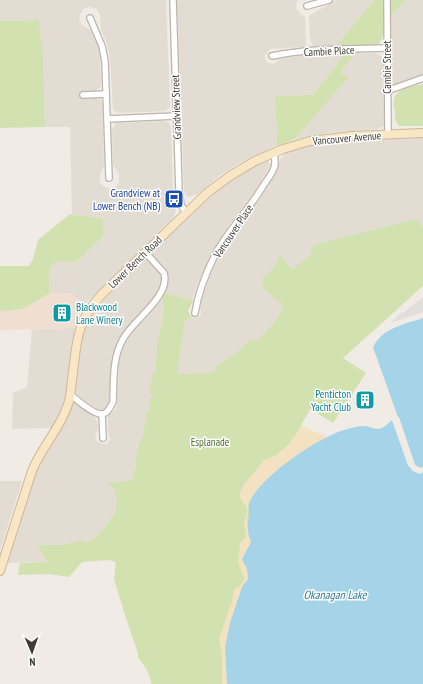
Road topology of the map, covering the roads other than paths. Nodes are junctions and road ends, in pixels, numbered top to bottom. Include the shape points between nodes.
1 (172, 0) edge
2 (328, 0) edge
3 (387, 0) edge
4 (307, 6) dead end
5 (90, 18) dead end
6 (386, 48) junction
7 (272, 56) dead end
8 (423, 78) edge
9 (387, 91) junction
10 (106, 94) junction
11 (83, 95) dead end
12 (176, 116) junction
13 (107, 119) junction
14 (423, 133) edge
15 (388, 134) junction
16 (274, 153) junction
17 (109, 178) dead end
18 (186, 213) junction
19 (145, 252) junction
20 (195, 313) dead end
21 (70, 395) junction
22 (102, 414) junction
23 (103, 438) dead end
24 (0, 571) edge

1 - 12 street, Grandview Street
2 - 4 street
3 - 6 street, Cambie Street
5 - 10 street via 104,53
6 - 7 street, Cambie Place via 308,51
6 - 9 street, Cambie Street
8 - 9 street
9 - 15 street, Cambie Street
10 - 11 street
10 - 13 street
12 - 13 street
12 - 18 street, Grandview Street via 179,191 181,205
13 - 17 street
14 - 15 street, Vancouver Avenue
15 - 16 street, Vancouver Avenue via 331,138 302,143
16 - 18 street, Lower Bench Road via 230,176
16 - 20 street, Vancouver Place via 274,169 256,199 216,254 197,301
18 - 19 street, Lower Bench Road
19 - 21 street, Lower Bench Road via 101,295 83,320 77,340
19 - 22 street via 164,273 164,284 156,300 121,342 115,362 113,402
21 - 22 street via 96,413
21 - 24 street, Lower Bench Road via 65,412 36,460
22 - 23 street

